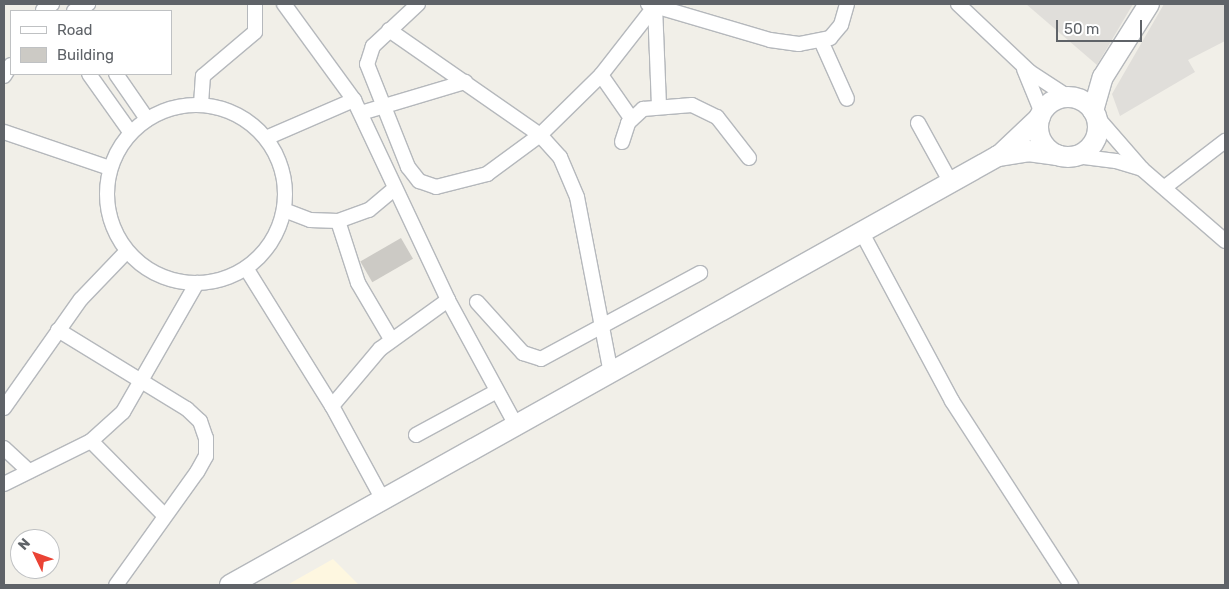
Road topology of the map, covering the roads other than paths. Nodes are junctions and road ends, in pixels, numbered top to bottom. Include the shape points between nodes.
1 (88, 4) edge
2 (255, 4) edge
3 (284, 4) edge
4 (418, 4) edge
5 (700, 4) edge
6 (847, 4) edge
7 (958, 4) edge
8 (1149, 4) edge
9 (652, 5) edge
10 (77, 10) edge
11 (685, 13) junction
12 (389, 30) junction
13 (822, 43) junction
14 (1021, 64) junction
15 (90, 75) edge
16 (117, 75) edge
17 (601, 75) junction
18 (1102, 77) junction
19 (465, 82) junction
20 (1072, 98) junction
21 (354, 100) junction
22 (847, 100) dead end
23 (201, 104) junction
24 (659, 106) junction
25 (383, 107) junction
26 (361, 113) junction
27 (1095, 113) junction
28 (1041, 115) junction
29 (631, 118) junction
30 (147, 119) junction
31 (918, 123) dead end
32 (4, 132) edge
33 (131, 133) junction
34 (540, 135) junction
35 (266, 138) junction
36 (1225, 141) edge
37 (622, 142) dead end
38 (998, 156) junction
39 (1067, 156) junction
40 (749, 158) dead end
41 (110, 168) junction
42 (1142, 169) junction
43 (950, 181) junction
44 (1164, 187) junction
45 (394, 188) junction
46 (284, 210) junction
47 (338, 221) junction
48 (862, 233) junction
49 (1225, 241) edge
50 (127, 251) junction
51 (246, 268) junction
52 (700, 273) dead end
53 (197, 283) junction
54 (448, 300) junction
55 (477, 302) dead end
56 (600, 326) junction
57 (58, 330) junction
58 (391, 339) junction
59 (610, 374) junction
60 (143, 384) junction
61 (497, 391) junction
62 (332, 406) junction
63 (4, 408) edge
64 (517, 427) junction
65 (416, 435) dead end
66 (91, 441) junction
67 (4, 448) edge
68 (29, 471) junction
69 (4, 484) edge
70 (383, 500) junction
71 (165, 516) junction
72 (116, 585) edge
73 (230, 585) edge
74 (1072, 585) edge

1 - 10 street
2 - 23 street via 255,32 203,76
3 - 21 street
4 - 12 street
5 - 11 street
6 - 13 street via 842,24
7 - 14 street
8 - 18 main road
9 - 11 street
9 - 17 street
9 - 24 street
11 - 13 street via 770,40
12 - 19 street
12 - 25 street via 367,58
13 - 22 street
14 - 20 street
14 - 28 street
15 - 33 street
16 - 30 street
17 - 29 street
17 - 34 street
18 - 20 main road
18 - 27 main road
19 - 25 street
19 - 34 street
20 - 27 main road
20 - 28 main road via 1053,102
21 - 26 street
21 - 35 street
23 - 30 street via 173,108
23 - 35 street via 231,111
24 - 29 street
24 - 40 street via 706,109
25 - 26 street
25 - 34 street via 413,174 436,186 487,174
26 - 45 street
27 - 39 main road via 1095,141
27 - 42 street
28 - 38 main road
28 - 39 main road via 1041,140
29 - 37 street
30 - 33 street
31 - 43 street
32 - 41 street
33 - 41 street
34 - 56 street via 571,176
35 - 46 street via 283,172
36 - 44 street
38 - 39 main road via 1028,152
38 - 43 main road
39 - 42 street via 1116,160
41 - 50 street via 107,186 110,220
42 - 44 street
43 - 48 main road
44 - 49 street
45 - 47 street via 370,210
45 - 54 street
46 - 47 street via 310,220
46 - 51 street via 271,243
47 - 58 street via 358,283
48 - 59 main road
48 - 74 street via 952,401
50 - 53 street via 158,275
50 - 57 street
51 - 53 street
51 - 62 street
52 - 56 street
53 - 60 street
54 - 58 street
54 - 61 street
55 - 56 street via 534,359 548,357
56 - 59 street
57 - 60 street
57 - 63 street
58 - 62 street
59 - 64 main road
60 - 66 street via 123,412
60 - 71 street via 187,409 200,421 206,438 206,456
61 - 64 street
61 - 65 street
62 - 70 street
64 - 70 main road
66 - 68 street
66 - 71 street
67 - 68 street
68 - 69 street
70 - 73 main road
71 - 72 street

